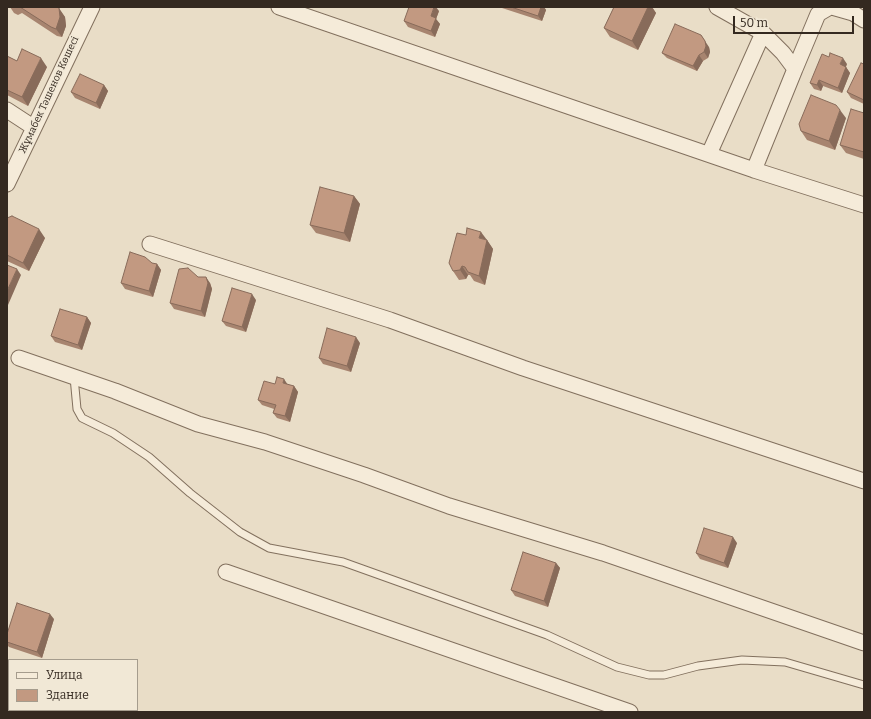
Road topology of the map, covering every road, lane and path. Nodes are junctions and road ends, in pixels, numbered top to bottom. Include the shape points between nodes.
1 (278, 7) edge
2 (717, 7) edge
3 (831, 7) edge
4 (87, 9) edge
5 (860, 13) edge
6 (763, 33) junction
7 (795, 70) junction
8 (7, 110) edge
9 (33, 127) junction
10 (709, 154) junction
11 (754, 170) junction
12 (7, 184) edge
13 (864, 205) edge
14 (150, 244) dead end
15 (19, 358) dead end
16 (74, 377) junction
17 (864, 481) edge
18 (226, 572) dead end
19 (864, 643) edge
20 (864, 685) edge
21 (630, 712) edge

1 - 10 street
2 - 6 street
3 - 5 street
3 - 7 street via 818,14
4 - 9 street, Жұмабек Тәшенов Көшесі
6 - 7 street via 783,52
6 - 10 street
7 - 11 street
8 - 9 street
9 - 12 street, Жұмабек Тәшенов Көшесі
10 - 11 street
11 - 13 street
14 - 17 street via 390,320 523,368
15 - 16 street
16 - 19 street via 198,424 265,442 449,506 603,552
16 - 20 lane via 77,409 82,418 113,433 149,457 240,532 269,548 343,562 547,634 617,667 649,675 664,675 698,666 742,660 785,662
18 - 21 street

